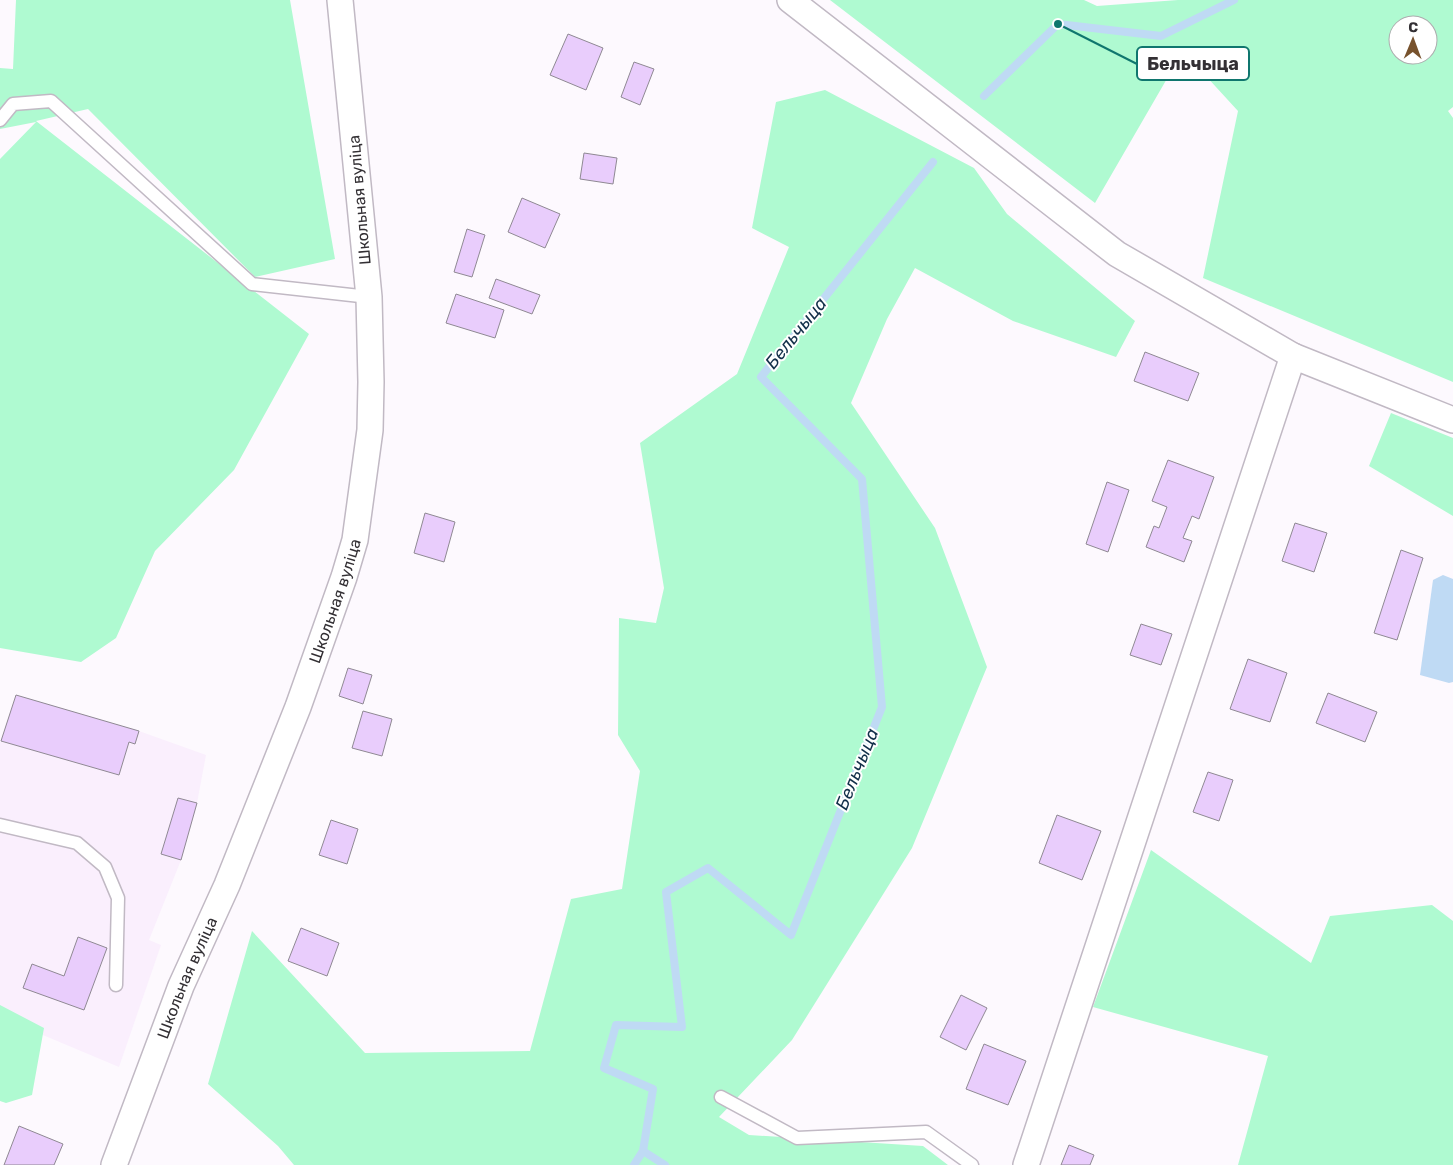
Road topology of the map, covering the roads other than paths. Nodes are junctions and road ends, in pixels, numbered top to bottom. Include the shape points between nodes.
1 (340, 0) edge
2 (790, 0) edge
3 (0, 120) edge
4 (368, 298) junction
5 (1293, 356) junction
6 (1453, 420) edge
7 (0, 824) edge
8 (116, 985) dead end
9 (721, 1098) dead end
10 (114, 1165) edge
11 (972, 1165) edge
12 (1026, 1165) edge

1 - 4 street, Школьная вуліца
2 - 5 street via 1117,254
3 - 4 lane via 13,104 51,101 252,284
4 - 10 street, Школьная вуліца via 370,430 355,540 344,578 298,707 227,885 181,986
5 - 6 street
5 - 12 street
7 - 8 lane via 77,843 105,867 118,898
9 - 11 lane via 797,1138 926,1132

